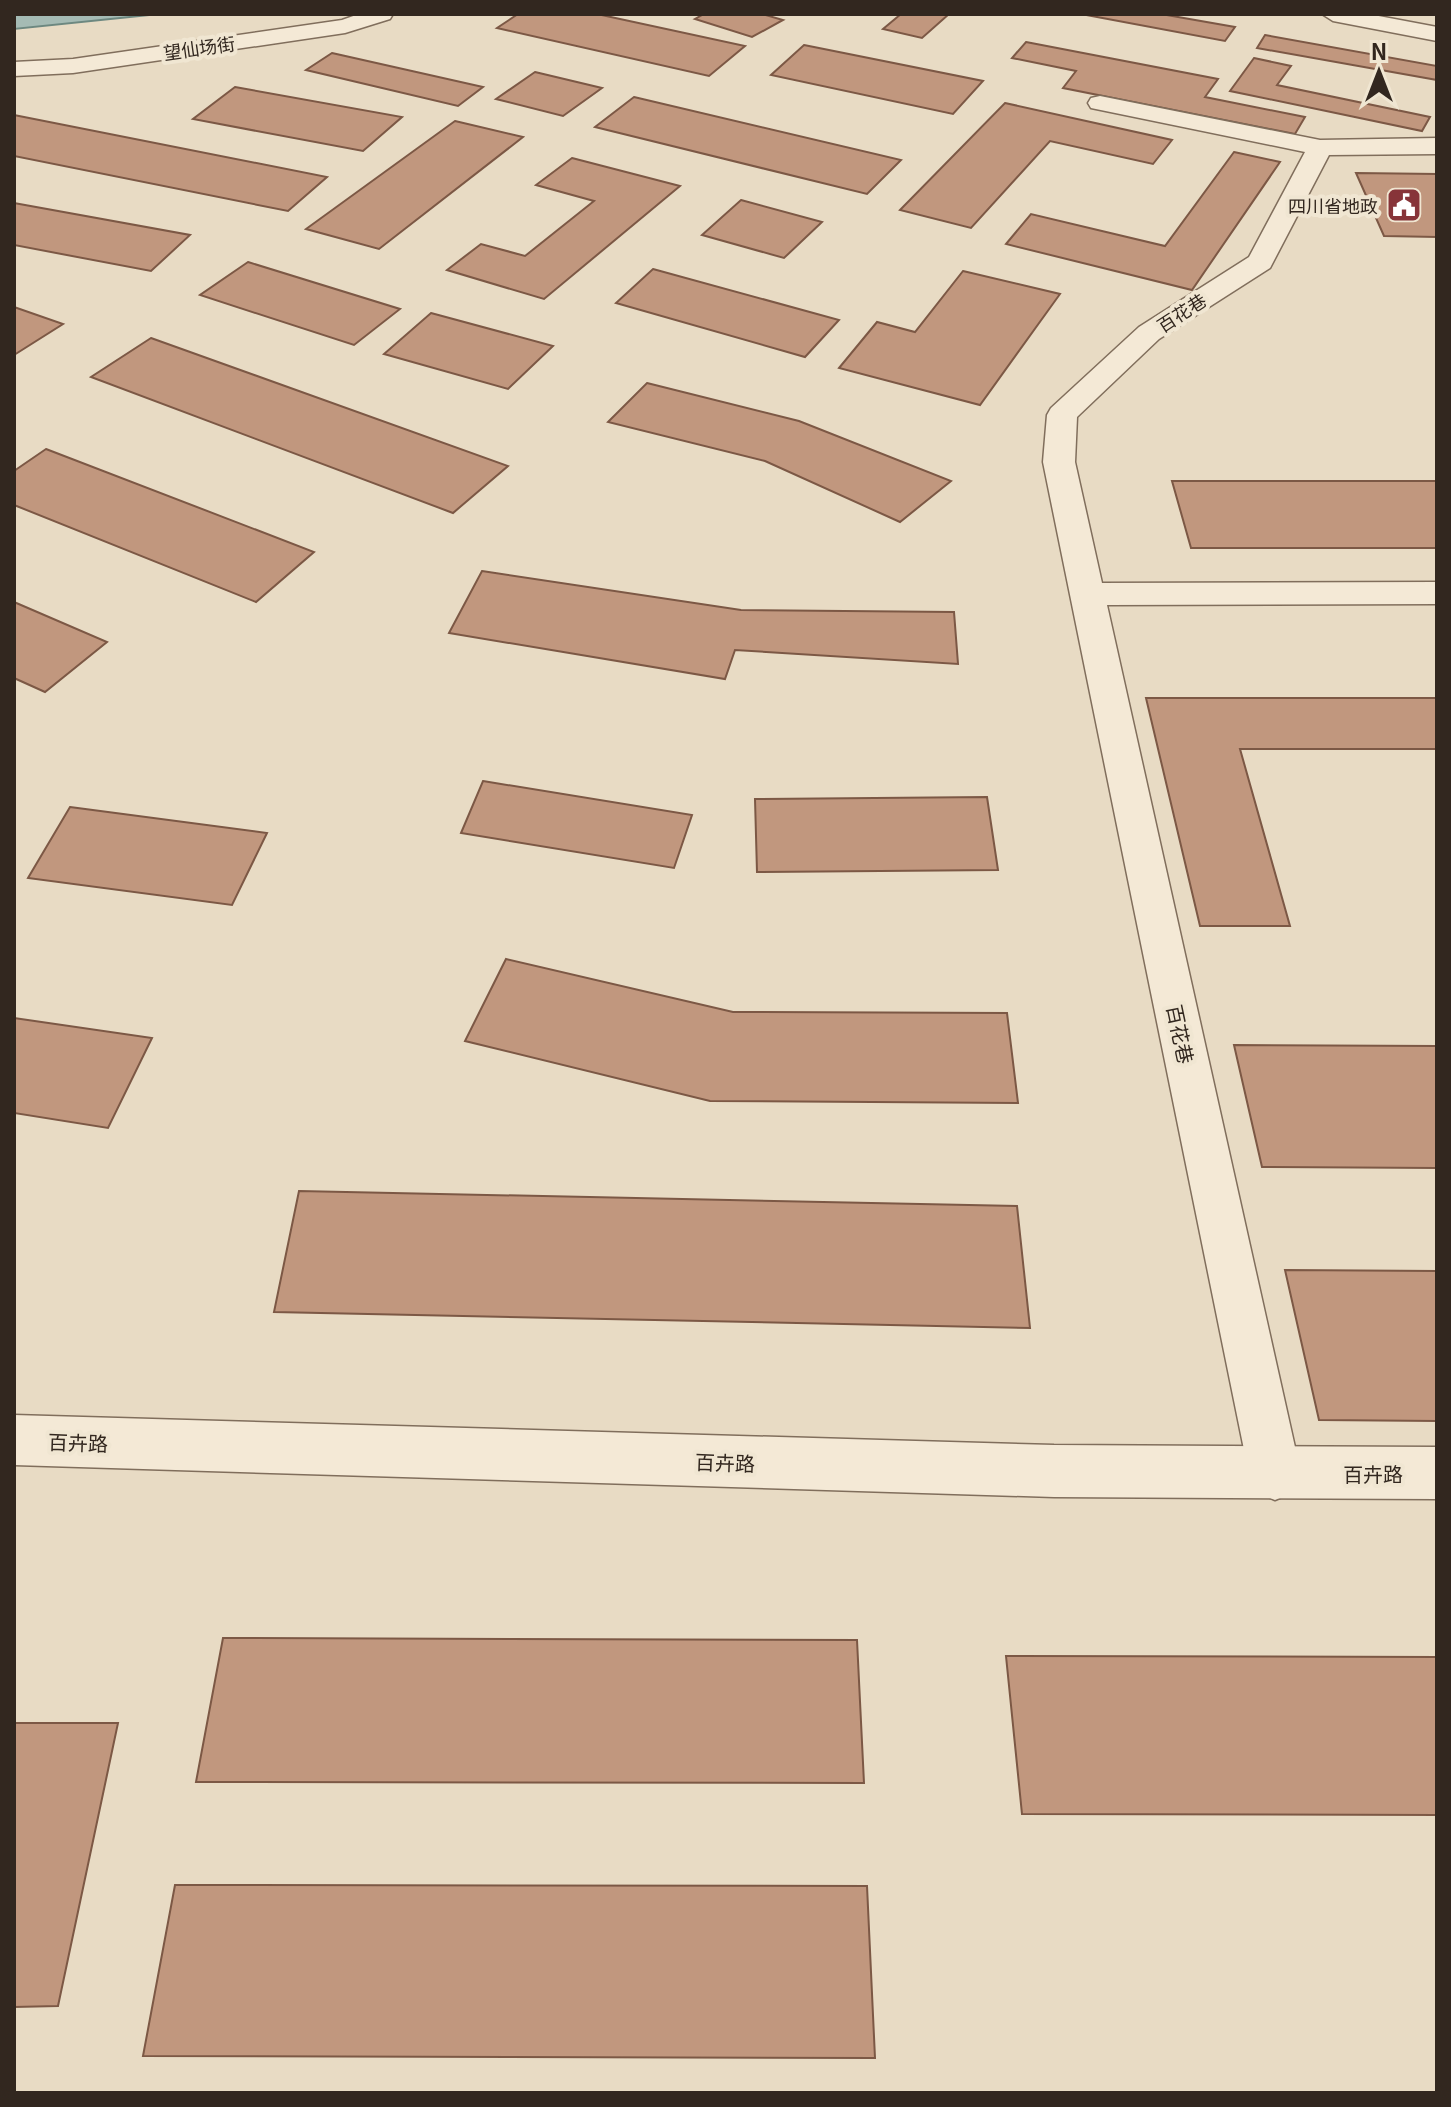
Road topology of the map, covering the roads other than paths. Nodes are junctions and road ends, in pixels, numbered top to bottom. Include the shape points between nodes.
1 (382, 14) edge
2 (1333, 14) edge
3 (1437, 34) edge
4 (14, 69) edge
5 (1100, 103) dead end
6 (1437, 146) edge
7 (1320, 148) junction
8 (1437, 593) edge
9 (1087, 594) junction
10 (14, 1440) edge
11 (1437, 1473) edge
12 (1275, 1474) junction

1 - 4 street, 望仙场街 via 345,26 73,66
2 - 3 street
5 - 7 street
6 - 7 street
7 - 9 street, 百花巷 via 1260,262 1149,333 1062,415 1059,462
8 - 9 street
9 - 12 street, 百花巷
10 - 12 street, 百卉路
11 - 12 street, 百卉路

